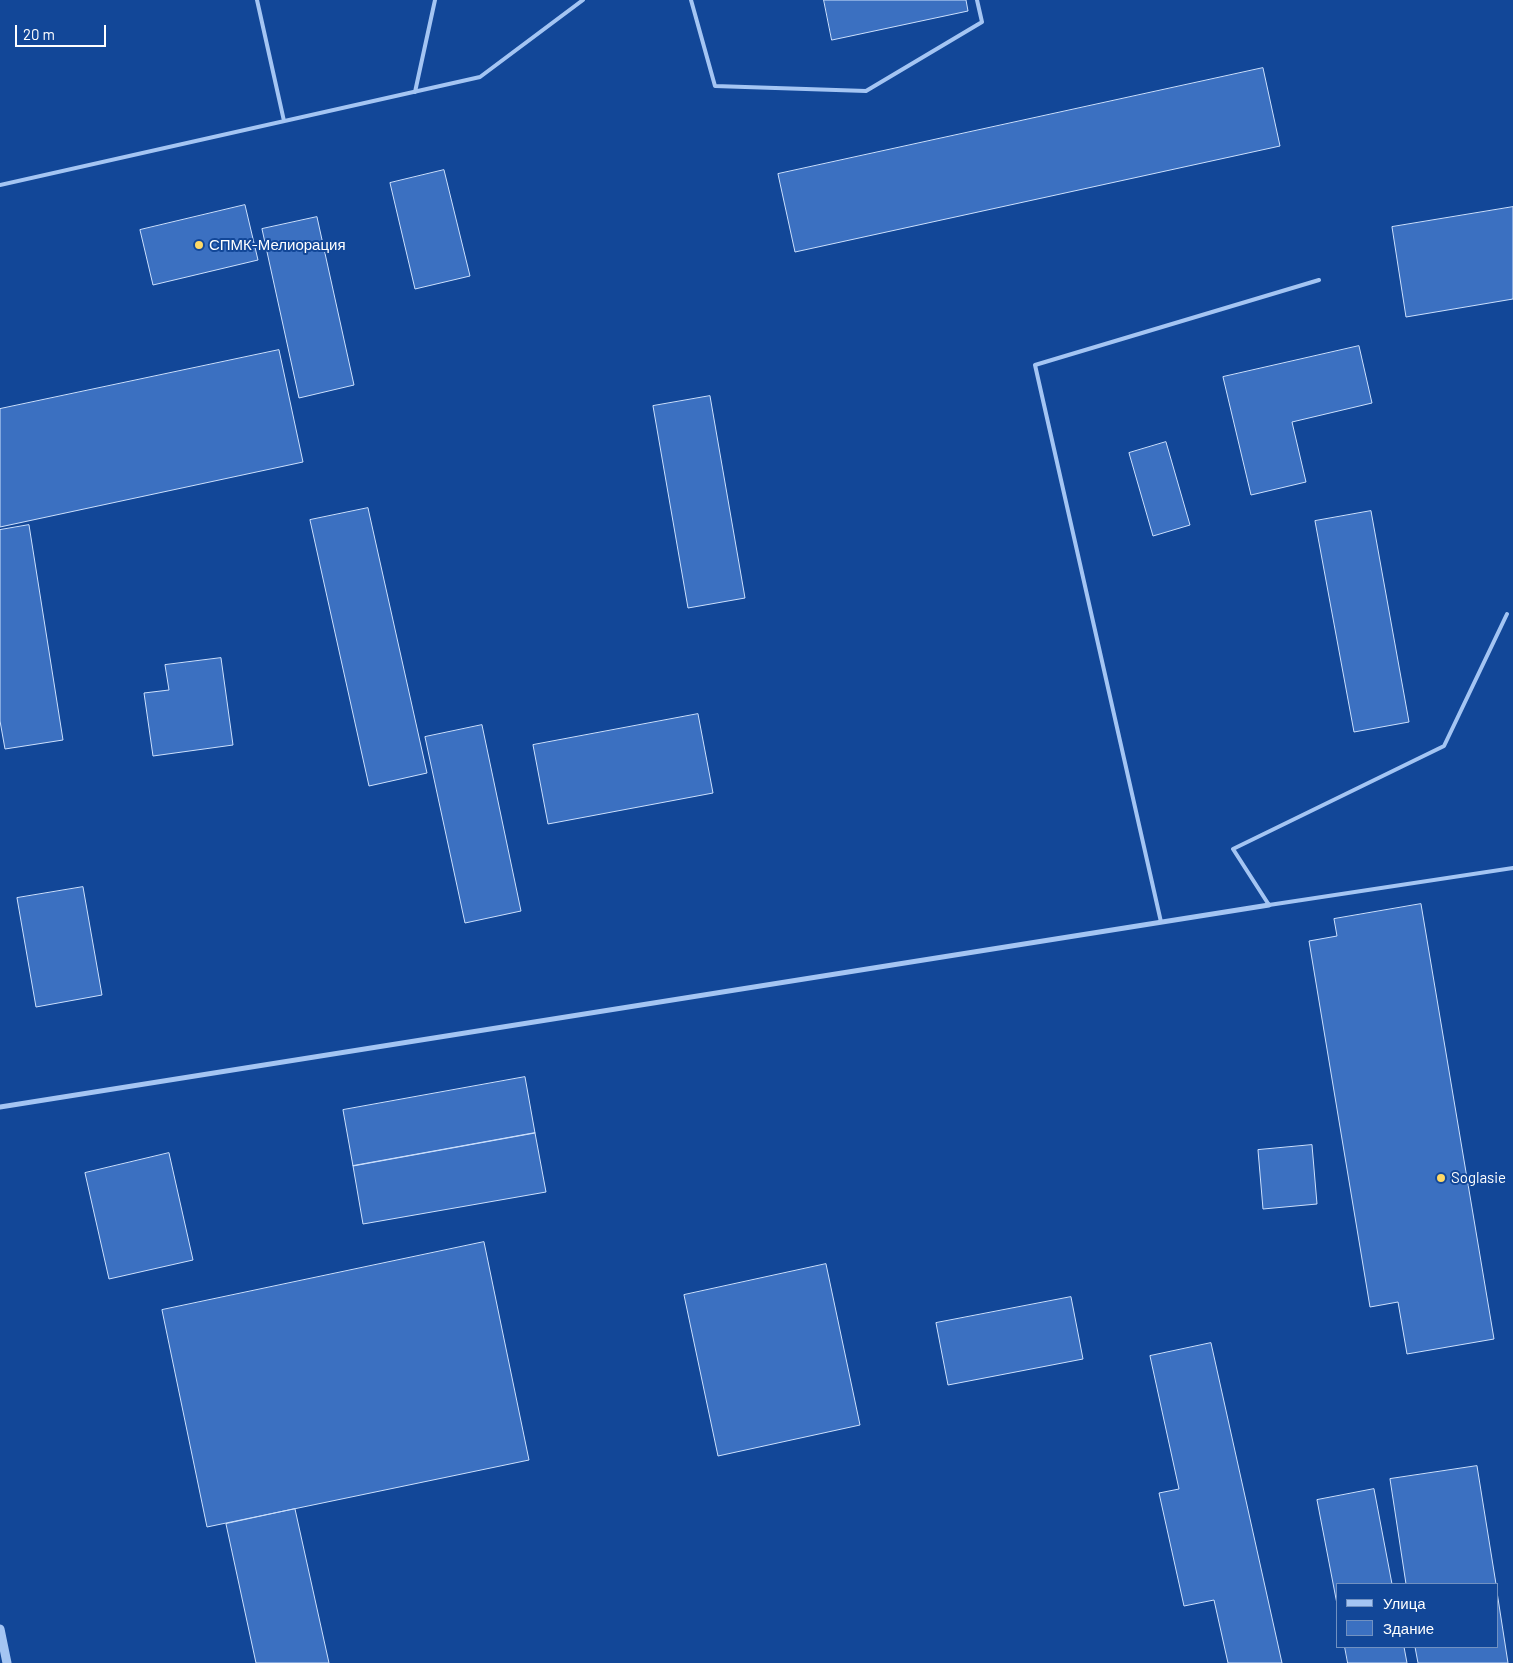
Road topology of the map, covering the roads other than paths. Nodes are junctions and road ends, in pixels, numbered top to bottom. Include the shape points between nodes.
1 (257, 0) edge
2 (435, 0) edge
3 (583, 0) edge
4 (691, 0) edge
5 (977, 0) edge
6 (415, 92) junction
7 (284, 121) junction
8 (0, 185) edge
9 (1319, 280) dead end
10 (1508, 614) dead end
11 (1513, 868) edge
12 (1268, 905) junction
13 (1161, 922) junction
14 (0, 1107) edge
15 (0, 1629) edge
16 (7, 1663) edge

1 - 7 lane
2 - 6 lane
3 - 6 lane via 480,77
4 - 5 lane via 715,86 866,91 982,22
6 - 7 lane
7 - 8 lane
9 - 13 lane via 1034,365
10 - 12 lane via 1444,746 1233,849
11 - 12 lane
12 - 13 street
13 - 14 street
15 - 16 street

